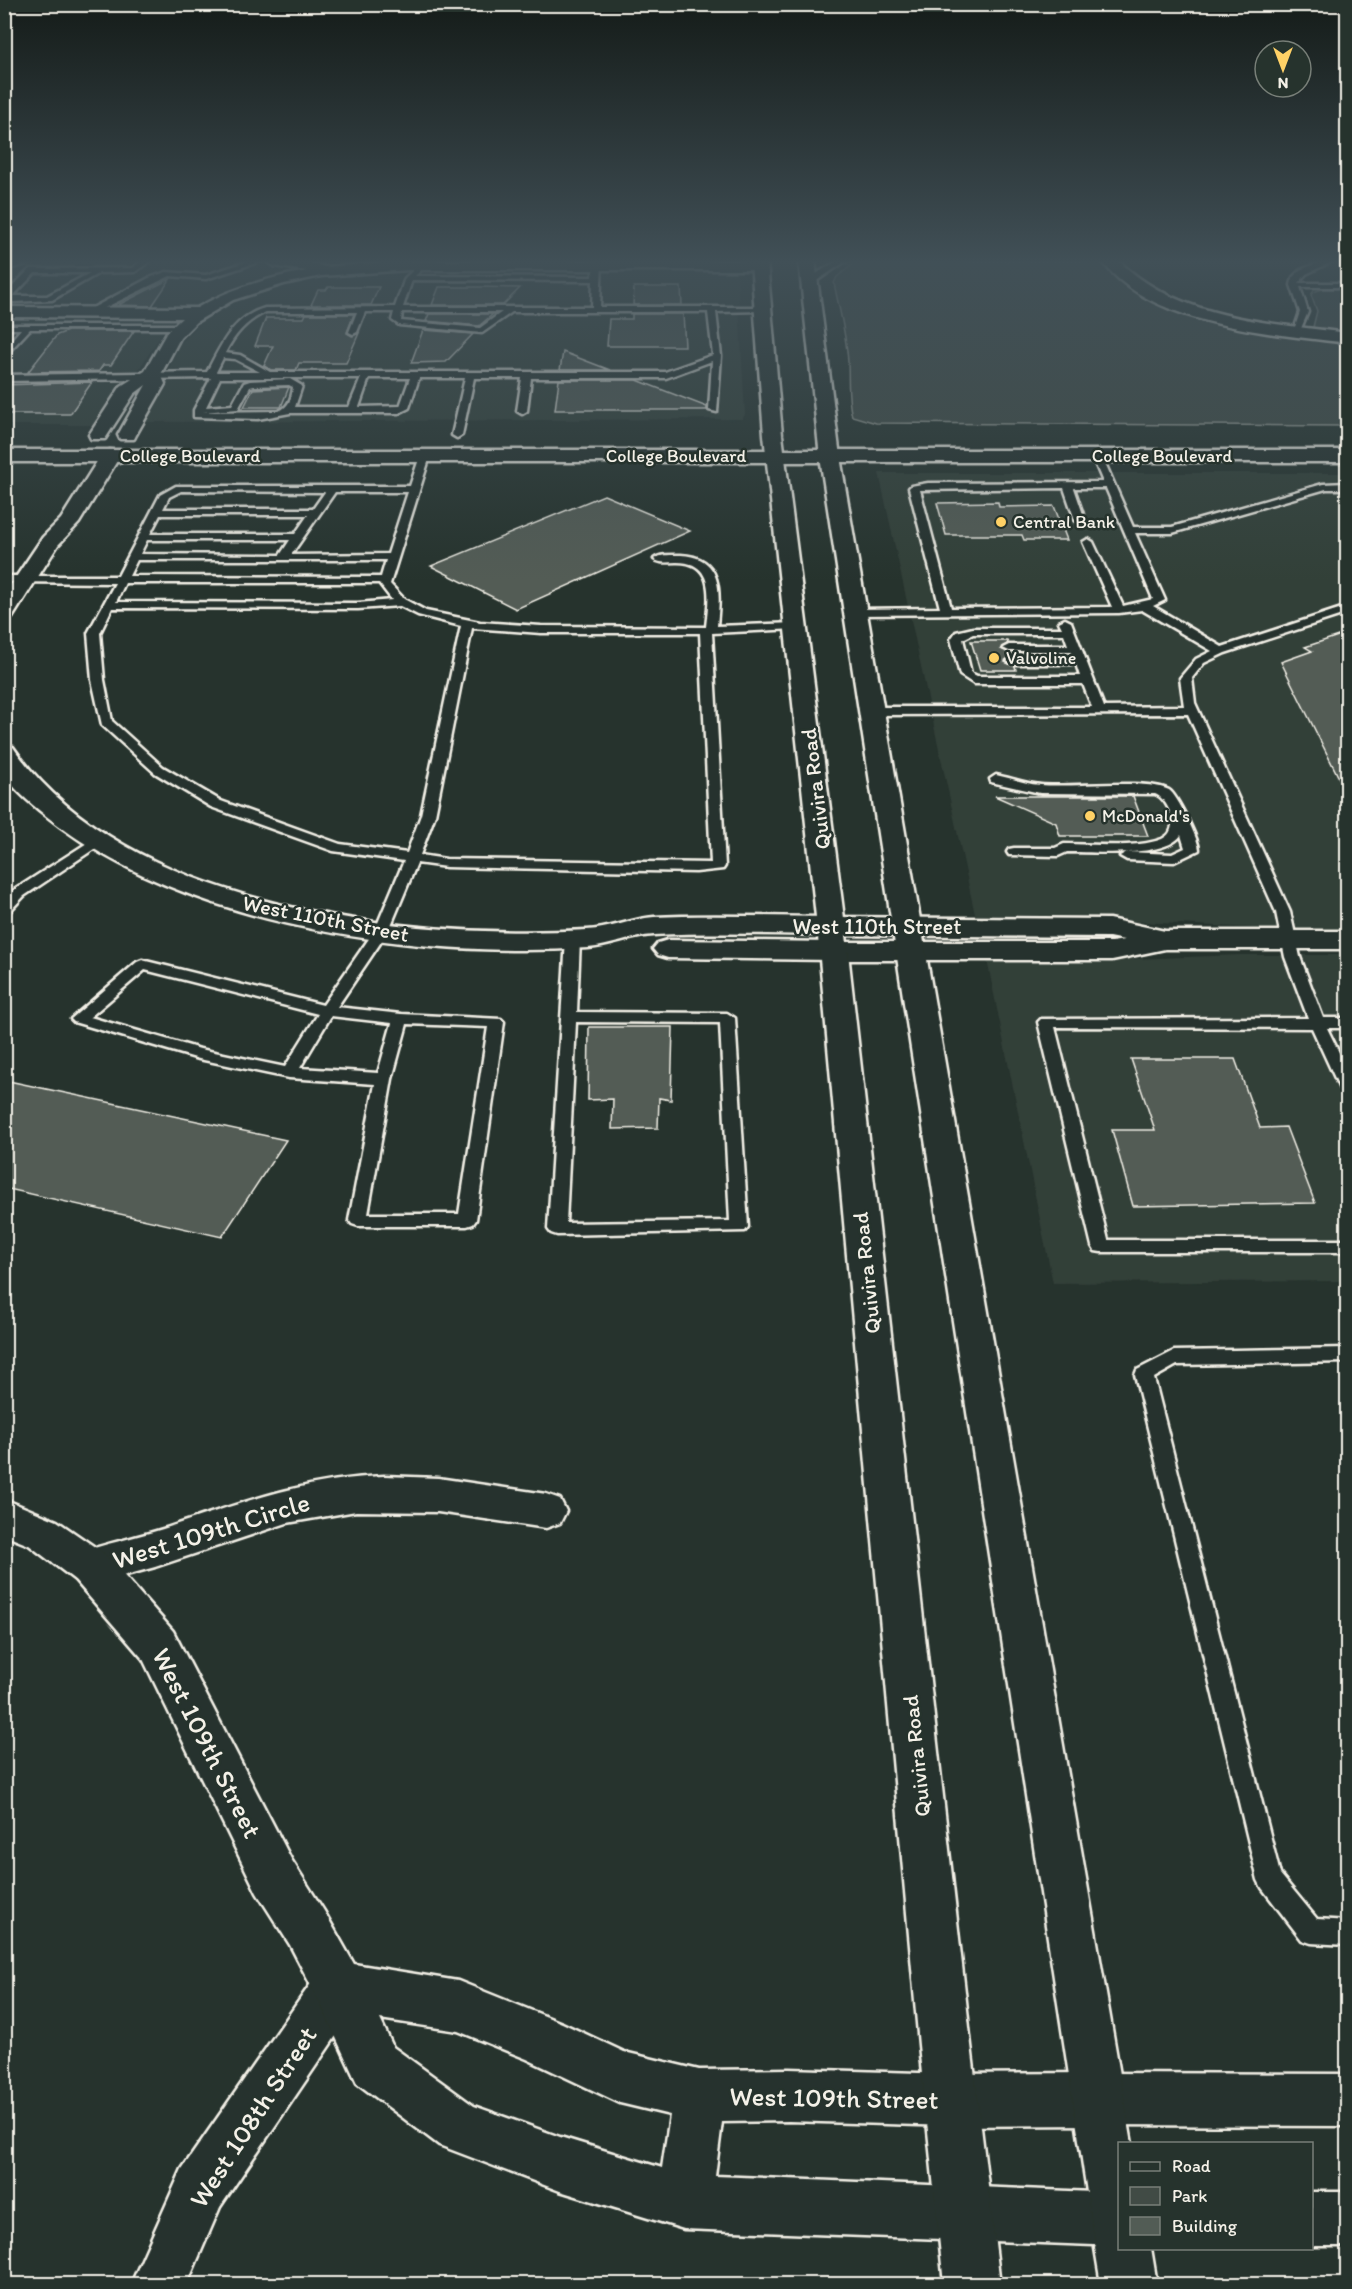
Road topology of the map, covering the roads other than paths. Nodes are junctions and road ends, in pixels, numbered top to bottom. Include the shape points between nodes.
1 (156, 368) edge
2 (216, 368) edge
3 (258, 368) edge
4 (685, 368) edge
5 (716, 368) edge
6 (765, 368) edge
7 (819, 368) edge
8 (152, 375) junction
9 (214, 375) junction
10 (267, 375) junction
11 (312, 375) junction
12 (366, 375) junction
13 (415, 375) junction
14 (470, 375) junction
15 (527, 375) junction
16 (4, 378) edge
17 (294, 410) junction
18 (353, 410) junction
19 (714, 410) dead end
20 (522, 411) dead end
21 (198, 412) junction
22 (851, 434) dead end
23 (75, 435) dead end
24 (98, 435) junction
25 (127, 435) junction
26 (149, 435) dead end
27 (434, 435) dead end
28 (457, 435) junction
29 (480, 435) dead end
30 (325, 437) dead end
31 (768, 442) junction
32 (829, 446) junction
33 (4, 448) edge
34 (4, 456) edge
35 (85, 456) junction
36 (110, 456) junction
37 (425, 456) junction
38 (1097, 456) junction
39 (1347, 456) edge
40 (1068, 485) junction
41 (1109, 485) junction
42 (1347, 486) edge
43 (333, 489) junction
44 (414, 489) junction
45 (156, 512) junction
46 (316, 512) junction
47 (1080, 520) dead end
48 (1129, 530) junction
49 (143, 537) junction
50 (299, 537) junction
51 (50, 541) junction
52 (1088, 542) dead end
53 (133, 557) junction
54 (392, 557) junction
55 (283, 558) junction
56 (660, 559) dead end
57 (15, 579) edge
58 (385, 580) junction
59 (121, 581) junction
60 (402, 602) junction
61 (108, 605) junction
62 (1144, 606) junction
63 (1347, 609) edge
64 (1119, 610) junction
65 (946, 611) junction
66 (1060, 611) junction
67 (855, 612) junction
68 (4, 613) edge
69 (1324, 617) junction
70 (1347, 622) edge
71 (467, 624) junction
72 (796, 626) junction
73 (709, 630) junction
74 (1068, 631) junction
75 (1221, 651) junction
76 (1077, 654) junction
77 (961, 655) junction
78 (975, 655) dead end
79 (1011, 655) dead end
80 (1088, 680) junction
81 (1099, 710) junction
82 (1192, 710) junction
83 (871, 711) junction
84 (4, 752) edge
85 (996, 779) dead end
86 (1179, 819) junction
87 (98, 840) junction
88 (1014, 852) dead end
89 (1058, 852) junction
90 (412, 858) junction
91 (4, 909) edge
92 (382, 930) junction
93 (581, 939) junction
94 (832, 939) junction
95 (908, 939) junction
96 (1286, 940) junction
97 (1347, 940) edge
98 (327, 1011) junction
99 (568, 1017) junction
100 (401, 1018) junction
101 (1318, 1023) junction
102 (1347, 1023) edge
103 (289, 1073) junction
104 (384, 1079) junction
105 (1347, 1089) edge
106 (1347, 1246) edge
107 (1347, 1354) edge
108 (546, 1511) dead end
109 (4, 1516) edge
110 (90, 1567) junction
111 (1347, 1933) edge
112 (339, 1987) junction
113 (699, 2096) junction
114 (1098, 2099) junction
115 (951, 2100) junction
116 (1347, 2100) edge
117 (684, 2202) junction
118 (963, 2213) junction
119 (1118, 2218) edge
120 (1313, 2219) edge
121 (1347, 2219) edge
122 (1118, 2230) edge
123 (1124, 2250) edge
124 (159, 2284) edge
125 (972, 2284) edge
126 (1130, 2284) edge

1 - 8 main road
2 - 9 lane
3 - 10 lane
4 - 15 lane via 666,375
5 - 19 lane
6 - 31 main road, Quivira Road
7 - 32 main road
8 - 9 lane
8 - 16 lane
8 - 24 main road via 127,390
8 - 25 main road via 156,384
9 - 10 lane
9 - 21 lane
10 - 11 lane
11 - 12 lane
11 - 17 lane
12 - 13 lane
12 - 18 lane
13 - 14 lane
13 - 18 lane via 404,408
14 - 15 lane
14 - 28 lane
15 - 20 lane
17 - 18 lane
17 - 21 lane via 271,417 202,417
17 - 21 lane via 298,386 290,382 260,382 247,385 235,407
22 - 32 main road, College Boulevard
23 - 24 main road, College Boulevard
24 - 25 main road, College Boulevard
25 - 26 main road, College Boulevard
25 - 33 main road via 78,448
27 - 28 main road
28 - 29 main road
30 - 35 main road via 300,442 149,444
31 - 32 main road, College Boulevard
31 - 32 main road, College Boulevard via 801,435
31 - 37 main road, College Boulevard
31 - 72 main road, Quivira Road
32 - 38 main road, College Boulevard
32 - 67 main road
34 - 35 main road, College Boulevard
35 - 36 main road, College Boulevard
35 - 51 main road via 51,521
36 - 37 main road, College Boulevard
36 - 51 main road via 69,523
37 - 44 lane
38 - 39 main road, College Boulevard
38 - 41 lane
40 - 41 lane
40 - 47 lane
40 - 65 lane via 914,489
41 - 48 lane
42 - 48 lane via 1326,486 1172,530
43 - 44 lane
43 - 45 lane via 180,488 165,495
43 - 46 lane
44 - 54 lane
45 - 46 lane
45 - 49 lane
46 - 50 lane
48 - 62 lane via 1160,600
49 - 50 lane
49 - 53 lane
50 - 55 lane
51 - 57 main road
52 - 64 lane
53 - 55 lane
53 - 59 lane
54 - 55 lane
54 - 58 lane
56 - 73 lane via 690,559 710,571 713,600
57 - 59 lane
57 - 68 main road
58 - 59 lane
58 - 60 lane via 391,596
59 - 61 lane
60 - 61 lane via 358,606
60 - 71 lane
61 - 90 lane via 94,633 106,722 159,770 216,804 338,848
62 - 64 lane
62 - 75 lane
63 - 69 lane
64 - 66 lane
65 - 66 lane
65 - 67 lane
66 - 74 lane
67 - 83 main road
69 - 70 lane
69 - 75 lane
71 - 73 lane via 497,629
71 - 90 lane via 428,815
72 - 73 lane
72 - 94 main road, Quivira Road
73 - 90 lane via 718,866 469,863
74 - 76 lane
74 - 77 lane via 966,631 957,637
75 - 82 lane via 1200,661 1186,678
76 - 79 lane
76 - 80 lane
77 - 78 lane
77 - 80 lane via 966,675 974,680
80 - 81 lane
81 - 82 lane
81 - 83 lane
82 - 96 lane via 1283,912
83 - 95 main road
84 - 87 main road, West 110th Street via 40,799
85 - 86 lane via 1040,789 1149,789 1164,793 1173,801
86 - 89 lane via 1173,837 1161,843 1064,848
86 - 89 lane via 1192,850 1174,858 1068,856
87 - 91 lane via 20,893
87 - 92 main road, West 110th Street via 180,882 237,902 314,920
88 - 89 lane
90 - 92 lane
92 - 93 main road, West 110th Street via 467,938
92 - 98 lane
93 - 94 main road, West 110th Street via 637,948
93 - 99 lane
94 - 95 main road, West 110th Street
94 - 115 main road, Quivira Road
95 - 96 main road, West 110th Street via 1112,951 1165,940
95 - 114 main road
96 - 97 main road, West 110th Street
96 - 101 lane
98 - 100 lane
98 - 103 lane
98 - 103 lane via 142,965 79,1018 199,1054
99 - 99 lane via 557,1228 739,1227 727,1018
100 - 104 lane
100 - 104 lane via 496,1022 467,1220 358,1220
101 - 102 lane
101 - 105 lane
101 - 106 lane via 1046,1022 1101,1246
103 - 104 lane
107 - 111 lane via 1174,1358 1144,1375 1270,1880 1311,1931
108 - 110 main road, West 109th Circle via 402,1492 330,1496 269,1510
109 - 110 main road, West 109th Street via 44,1533
110 - 112 main road, West 109th Street via 158,1645 274,1876
112 - 113 main road, West 109th Street via 458,2006 620,2077
112 - 117 main road, West 109th Street via 375,2065 458,2126 560,2164
112 - 124 main road, West 108th Street via 201,2188
113 - 115 main road, West 109th Street
113 - 117 main road
114 - 115 main road, West 109th Street
114 - 116 main road, West 109th Street
114 - 119 main road
115 - 118 main road, Quivira Road
117 - 118 main road, West 109th Street
118 - 122 main road, West 109th Street
118 - 125 main road, Quivira Road
120 - 121 main road
123 - 126 main road

